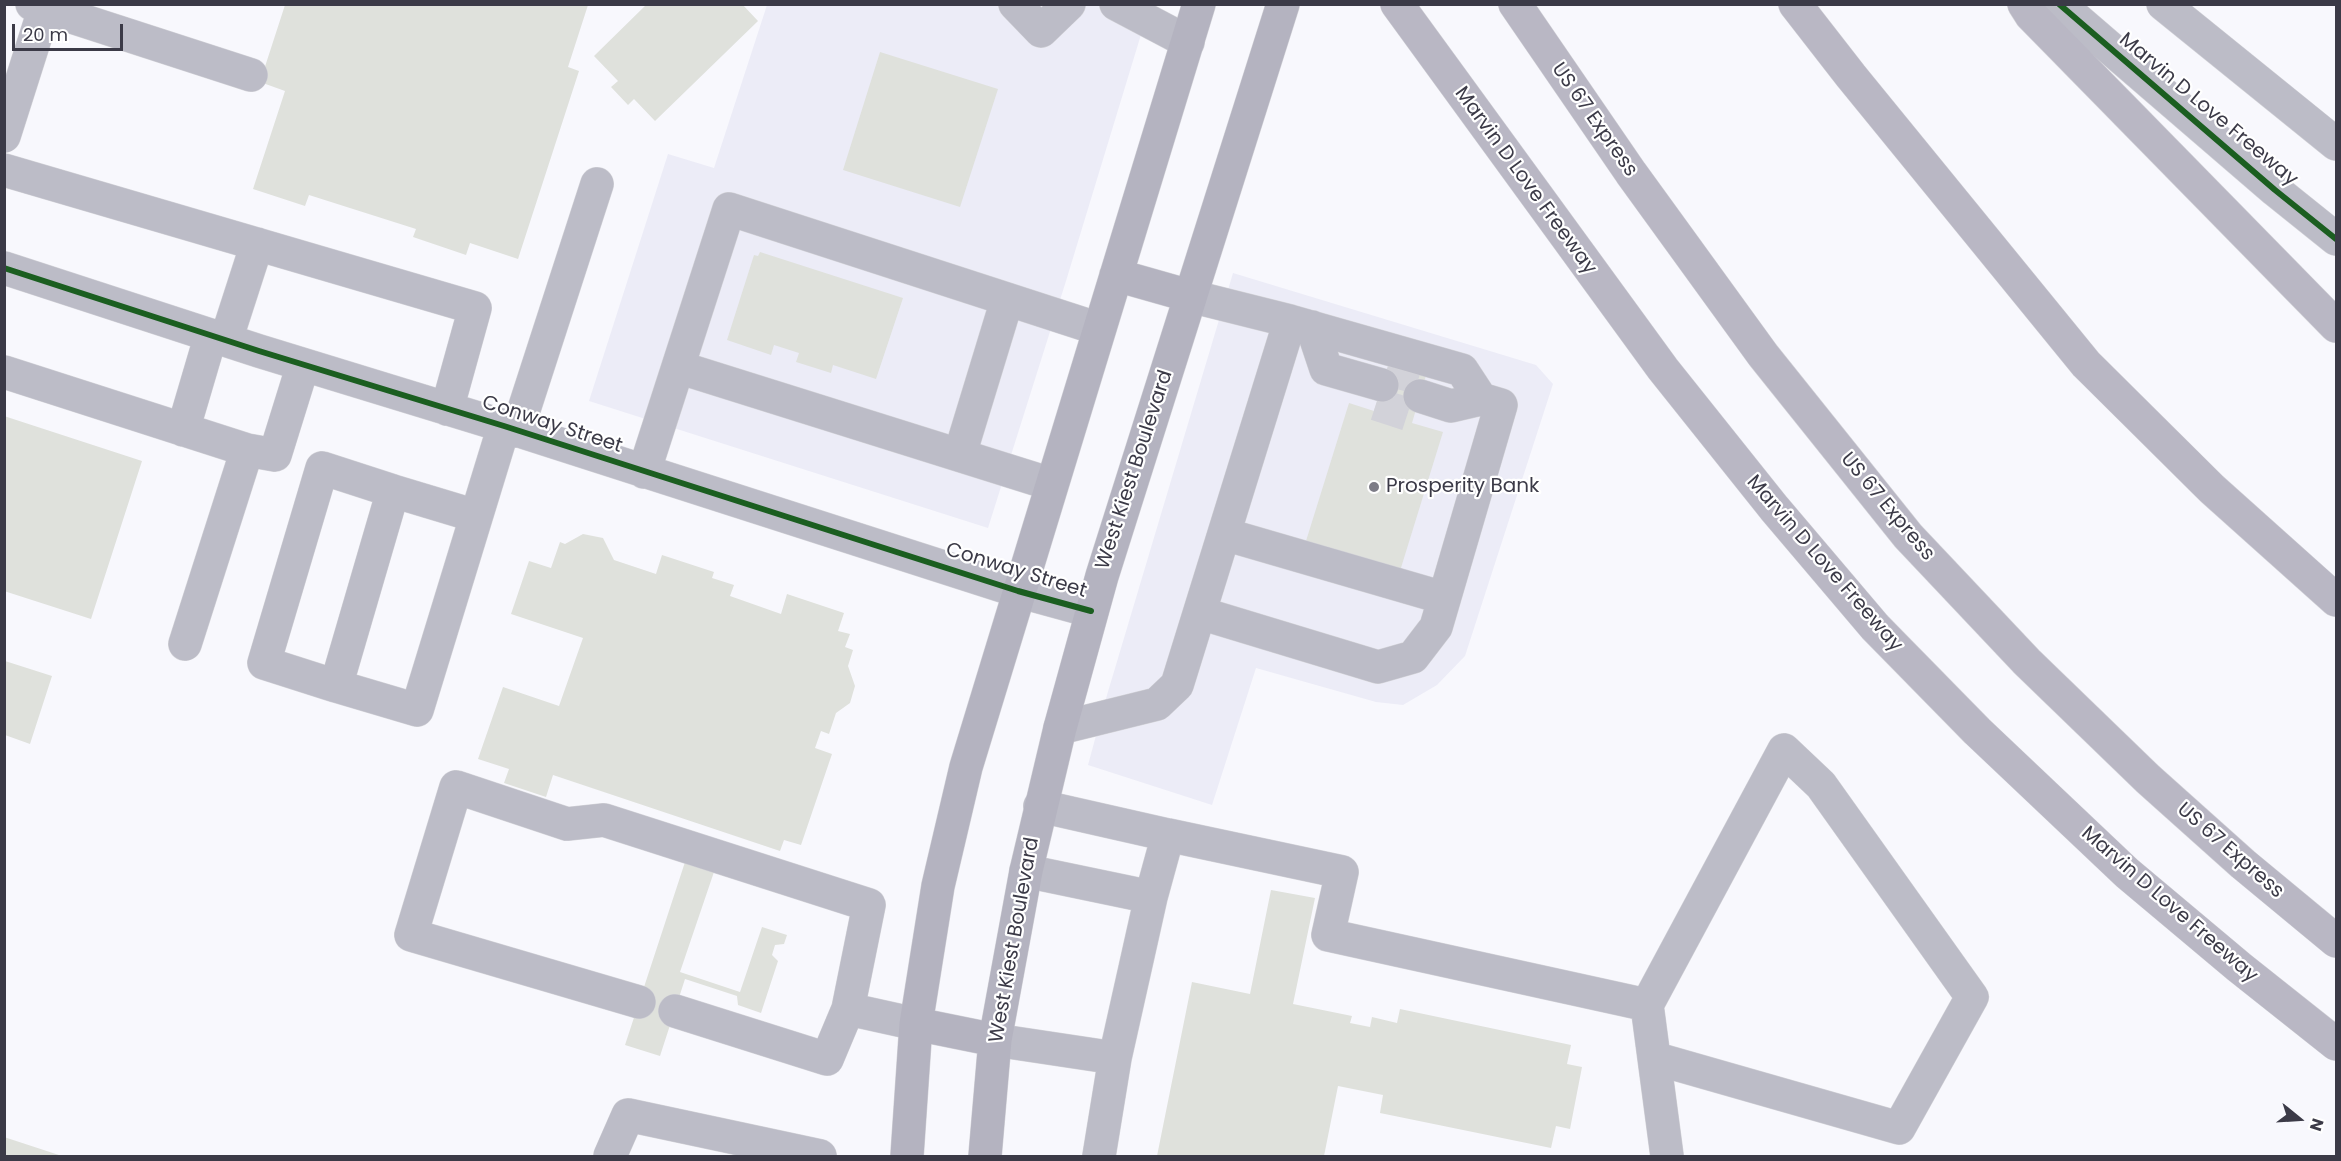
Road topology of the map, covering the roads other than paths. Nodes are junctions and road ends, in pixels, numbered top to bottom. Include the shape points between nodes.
1 (1015, 4) edge
2 (1069, 4) edge
3 (1116, 4) edge
4 (1200, 4) edge
5 (1283, 4) edge
6 (1397, 4) edge
7 (1515, 4) edge
8 (1795, 4) edge
9 (2024, 4) edge
10 (2059, 4) edge
11 (2163, 4) edge
12 (41, 6) edge
13 (1188, 42) junction
14 (251, 75) dead end
15 (4, 136) edge
16 (2337, 144) edge
17 (4, 170) edge
18 (597, 184) dead end
19 (2337, 239) edge
20 (257, 244) junction
21 (4, 268) edge
22 (1116, 275) junction
23 (1190, 296) junction
24 (1007, 300) junction
25 (1301, 324) junction
26 (2337, 326) edge
27 (1099, 329) junction
28 (219, 337) junction
29 (303, 365) junction
30 (678, 367) junction
31 (4, 372) edge
32 (1382, 386) tunnel mouth
33 (1419, 397) tunnel mouth
34 (1466, 403) junction
35 (447, 409) junction
36 (511, 428) junction
37 (183, 430) junction
38 (261, 452) junction
39 (960, 454) junction
40 (322, 468) junction
41 (644, 472) junction
42 (1051, 484) junction
43 (393, 491) junction
44 (477, 516) junction
45 (1224, 534) junction
46 (1018, 591) junction
47 (1444, 598) junction
48 (2337, 600) edge
49 (1091, 611) junction
50 (1200, 613) junction
51 (185, 644) dead end
52 (336, 686) junction
53 (1060, 728) junction
54 (1040, 806) junction
55 (1168, 835) junction
56 (1026, 871) junction
57 (1151, 897) junction
58 (2337, 941) edge
59 (639, 1002) dead end
60 (1647, 1005) junction
61 (848, 1009) junction
62 (675, 1011) dead end
63 (916, 1024) junction
64 (995, 1040) junction
65 (2337, 1044) edge
66 (1115, 1058) junction
67 (1654, 1058) junction
68 (610, 1156) edge
69 (820, 1156) edge
70 (907, 1156) edge
71 (985, 1156) edge
72 (1099, 1156) edge
73 (1667, 1156) edge

1 - 2 street via 1041,31
3 - 13 street
4 - 13 main road
5 - 23 main road, West Kiest Boulevard
6 - 65 highway, Marvin D Love Freeway via 1663,369 1875,627 2127,873
7 - 58 highway, US 67 Express via 1631,174 1763,355 1908,536 2027,662 2148,779
8 - 48 highway via 2086,364 2212,489
9 - 26 highway
10 - 19 street, Marvin D Love Freeway
11 - 16 street
12 - 14 street
12 - 15 street
13 - 22 main road
17 - 20 street
18 - 36 street
20 - 28 street
20 - 35 street via 475,308
21 - 28 street, Conway Street
22 - 23 main road
22 - 27 main road
23 - 25 street
23 - 49 main road, West Kiest Boulevard
24 - 27 street
24 - 30 street via 729,209
24 - 39 street
25 - 32 street via 1326,369
25 - 34 street via 1462,370
25 - 45 street
27 - 42 main road
28 - 29 street, Conway Street
28 - 37 street
29 - 35 street, Conway Street
29 - 38 street
30 - 39 street
30 - 41 street
31 - 37 street
33 - 34 street
34 - 47 street via 1501,405
35 - 36 street, Conway Street
36 - 41 street, Conway Street
36 - 44 street
37 - 38 street
38 - 40 street
38 - 51 street
39 - 42 street
40 - 43 street
40 - 52 street via 264,663
41 - 46 street, Conway Street
42 - 46 main road
43 - 44 street
43 - 52 street
44 - 52 street via 417,710
45 - 47 street
45 - 50 street
46 - 49 street, Conway Street
46 - 63 main road via 966,767 938,886
47 - 50 street via 1436,627 1413,657 1377,667
49 - 53 main road, West Kiest Boulevard
50 - 53 street via 1177,685 1157,704
53 - 54 main road, West Kiest Boulevard
54 - 55 street
54 - 56 main road, West Kiest Boulevard
55 - 57 street
55 - 60 street via 1342,872 1328,935
56 - 57 street
56 - 64 main road, West Kiest Boulevard
57 - 66 street
59 - 61 street via 411,935 456,787 567,824 604,820 869,905
60 - 67 street
60 - 67 street via 1785,750 1821,785 1972,997 1899,1128
61 - 62 street via 827,1059
61 - 63 street
63 - 64 main road
63 - 70 main road
64 - 66 street
64 - 71 main road, West Kiest Boulevard
66 - 72 street
67 - 73 street
68 - 69 street via 628,1115

